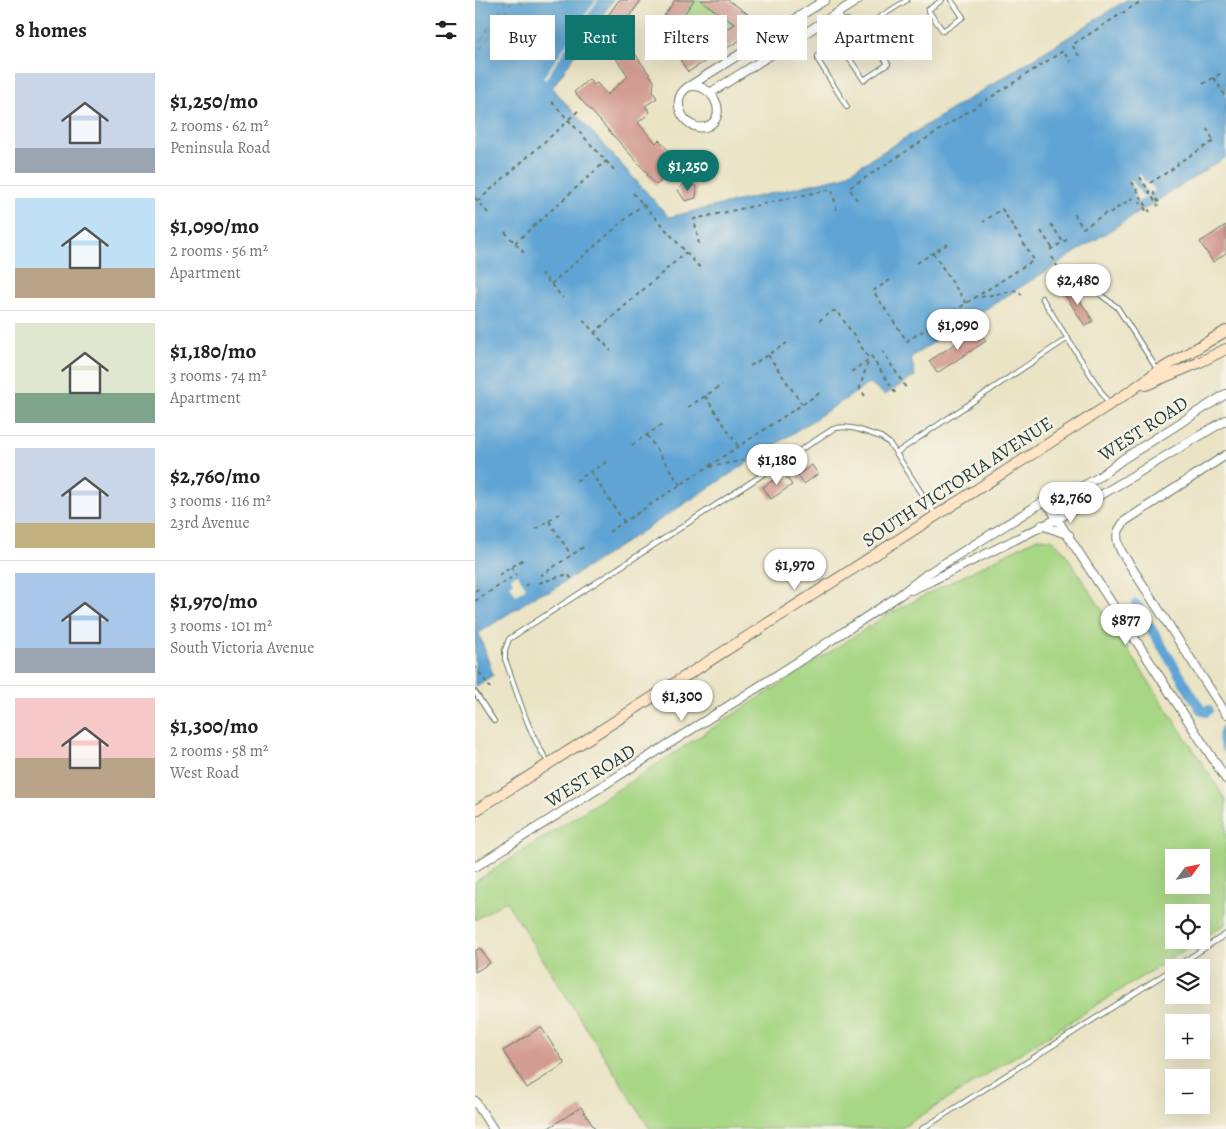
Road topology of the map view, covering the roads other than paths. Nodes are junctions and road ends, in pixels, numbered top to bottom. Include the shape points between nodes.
1 (825, 0) edge
2 (858, 0) edge
3 (907, 0) edge
4 (951, 0) edge
5 (940, 1) edge
6 (838, 13) joint
7 (802, 15) edge
8 (882, 15) edge
9 (807, 32) edge
10 (863, 49) joint
11 (737, 56) edge
12 (762, 60) edge
13 (818, 60) edge
14 (688, 87) junction
15 (710, 93) junction
16 (847, 108) dead end
17 (1082, 276) dead end
18 (1042, 298) dead end
19 (1226, 331) edge
20 (1067, 338) junction
21 (1226, 349) edge
22 (1158, 371) junction
23 (1129, 392) junction
24 (1226, 394) edge
25 (1109, 404) junction
26 (1226, 420) edge
27 (896, 452) junction
28 (1226, 455) edge
29 (1046, 500) junction
30 (936, 516) junction
31 (1057, 518) junction
32 (1042, 525) junction
33 (1069, 535) junction
34 (899, 595) junction
35 (475, 692) edge
36 (1226, 714) edge
37 (494, 721) dead end
38 (549, 764) junction
39 (1226, 779) edge
40 (475, 810) edge
41 (475, 867) edge
42 (1226, 934) edge
43 (1188, 959) edge
44 (1165, 974) edge
45 (475, 1101) edge
46 (493, 1129) edge
47 (922, 1129) edge

1 - 7 street
2 - 6 street
3 - 8 lane
4 - 5 lane via 963,17 943,31 929,10
6 - 9 street
10 - 10 lane via 873,42 888,64 864,80 849,58
11 - 14 street
12 - 15 street
13 - 16 lane
14 - 15 street via 698,85
14 - 15 street via 679,98 679,108 695,126 708,126 717,115 717,105
17 - 22 lane via 1117,307
18 - 20 lane
19 - 22 street, SOUTH VICTORIA AVENUE
20 - 25 lane
20 - 27 lane
21 - 23 street, SOUTH VICTORIA AVENUE
22 - 23 street, SOUTH VICTORIA AVENUE
23 - 25 street, SOUTH VICTORIA AVENUE
24 - 29 street, WEST ROAD via 1099,477 1069,494
25 - 30 street, SOUTH VICTORIA AVENUE
26 - 31 street, WEST ROAD
27 - 30 lane
27 - 38 lane via 881,437 847,427 833,429 511,638 505,648 505,659 533,737
28 - 36 street via 1125,521 1116,538
29 - 31 street
29 - 34 street, WEST ROAD
30 - 38 street, SOUTH VICTORIA AVENUE
31 - 32 street, WEST ROAD
31 - 33 street
32 - 33 street
32 - 34 street, WEST ROAD
33 - 39 street
34 - 41 street, WEST ROAD
35 - 37 lane
38 - 40 street, SOUTH VICTORIA AVENUE
42 - 43 lane
44 - 47 lane
45 - 46 street

